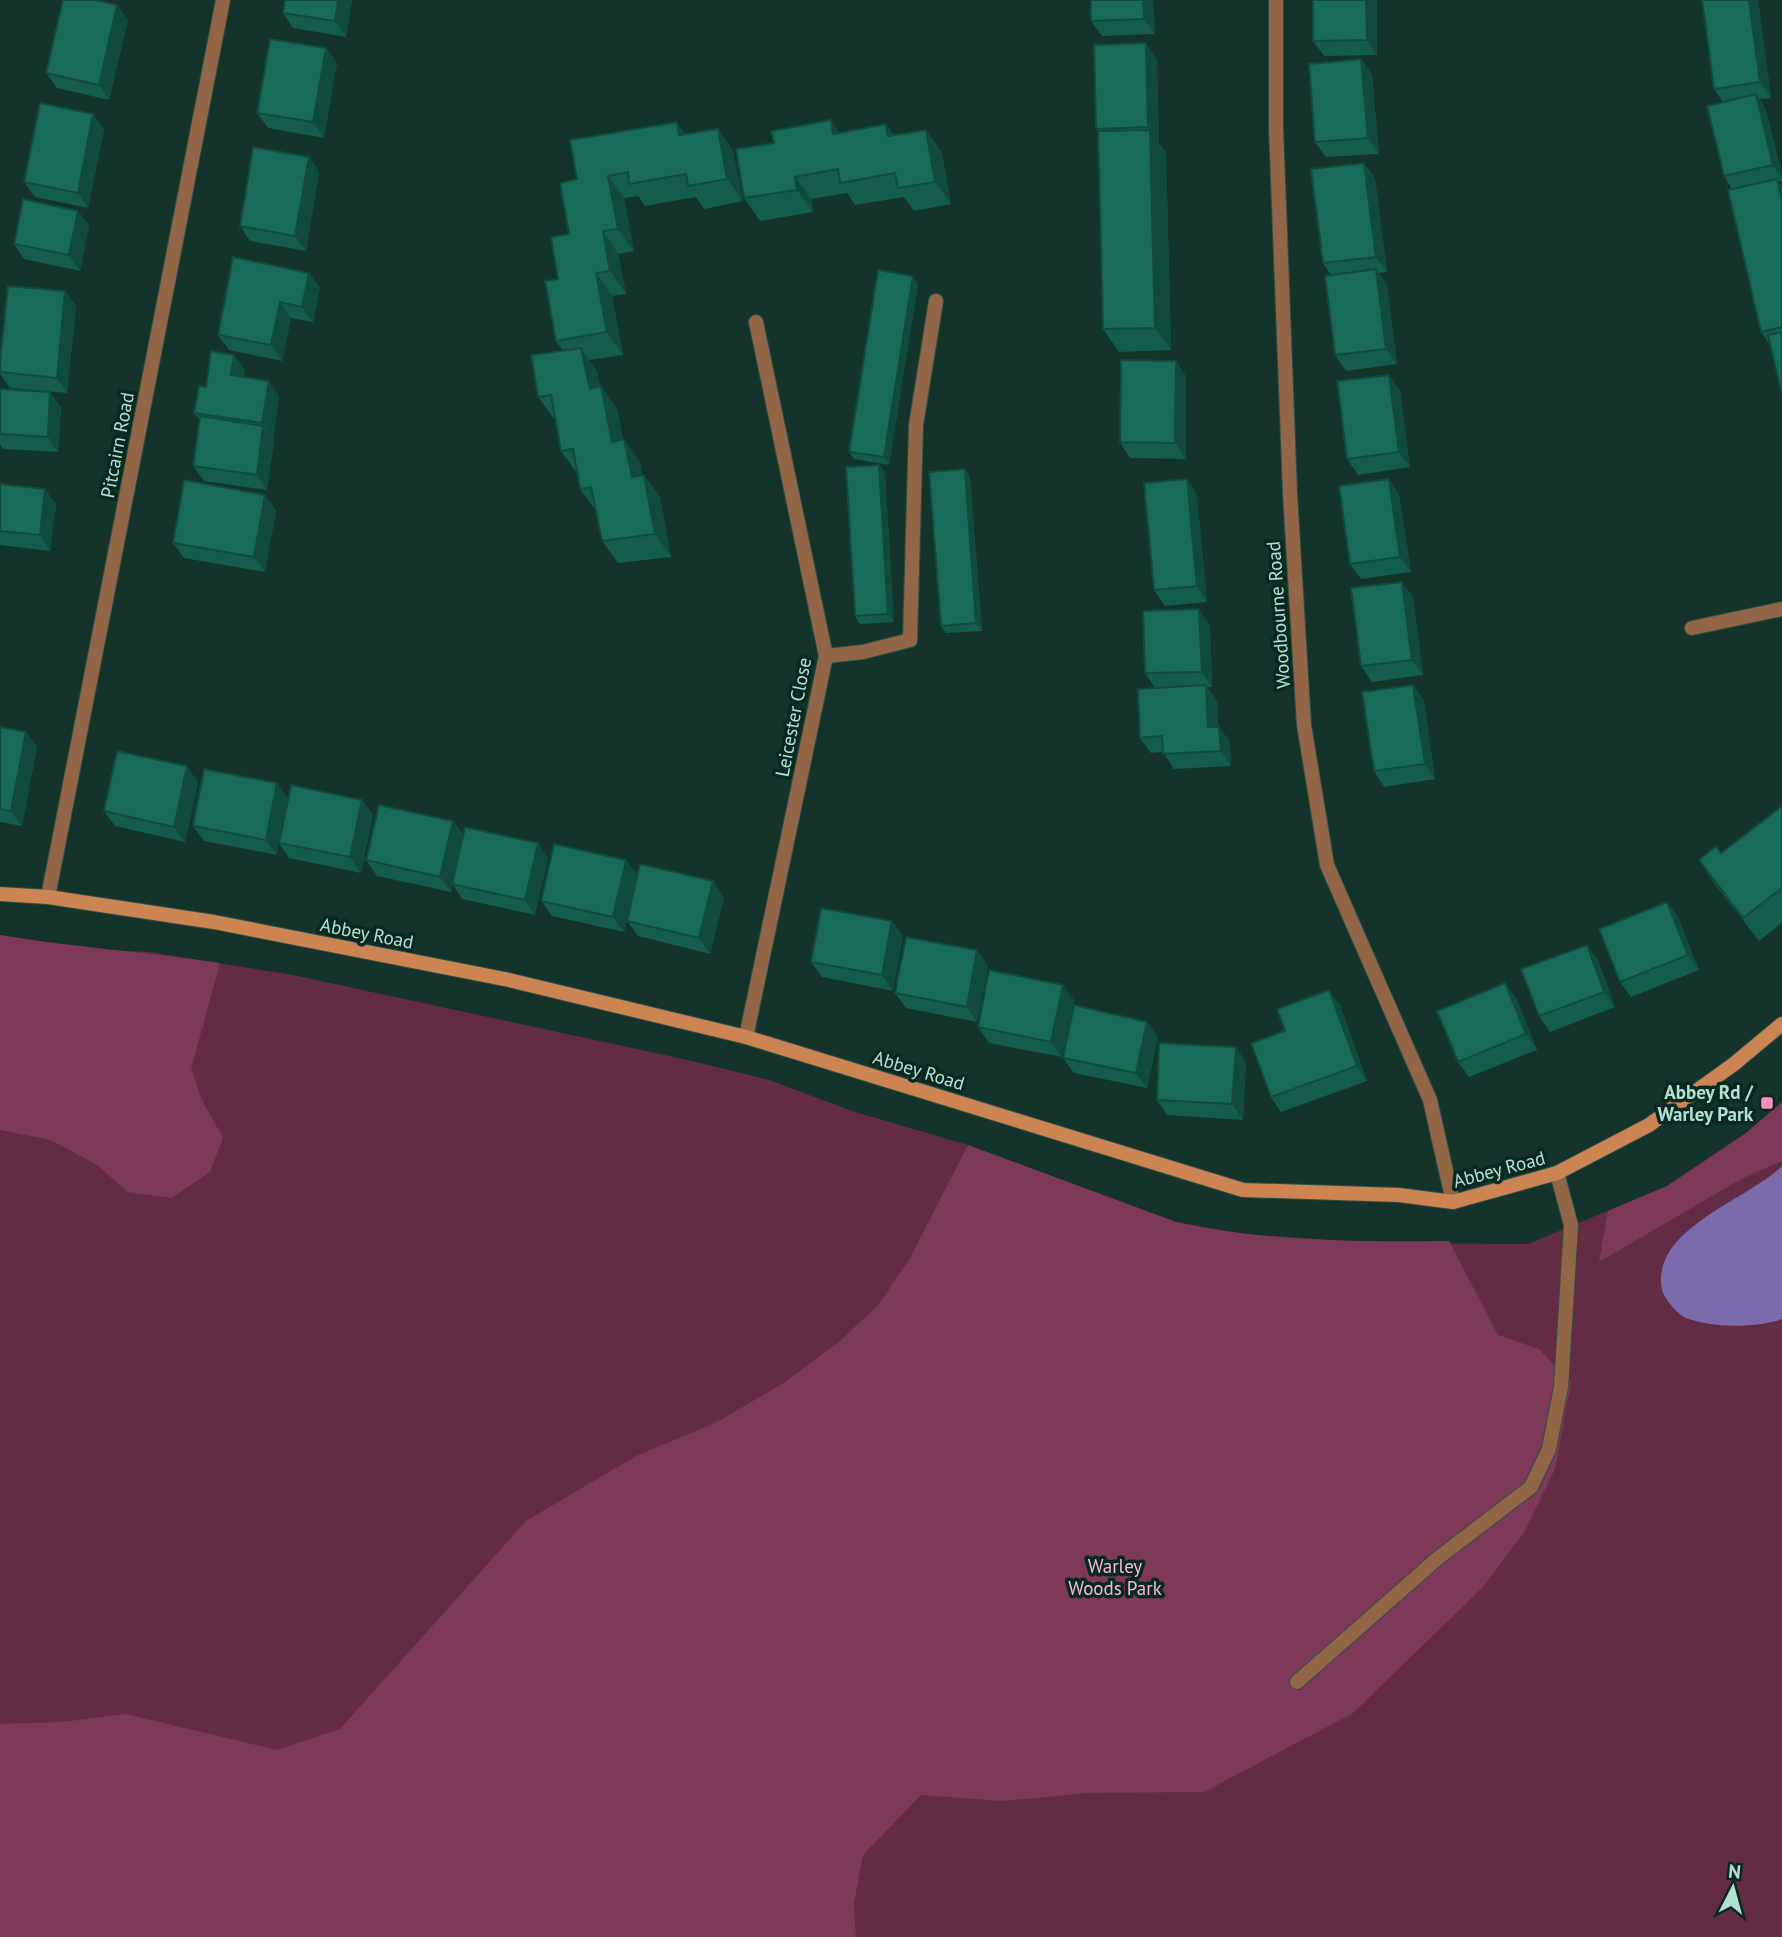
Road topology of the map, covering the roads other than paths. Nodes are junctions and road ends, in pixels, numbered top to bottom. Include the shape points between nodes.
1 (223, 0) edge
2 (1276, 0) edge
3 (936, 301) dead end
4 (756, 322) dead end
5 (1782, 609) edge
6 (1692, 628) dead end
7 (826, 656) junction
8 (0, 894) edge
9 (48, 897) junction
10 (1782, 1024) edge
11 (746, 1037) junction
12 (1557, 1173) junction
13 (1453, 1202) junction
14 (1297, 1682) dead end

1 - 9 street, Pitcairn Road
2 - 13 street, Woodbourne Road via 1276,128 1290,493 1304,725 1326,865 1430,1100
3 - 7 street via 916,425 910,640
4 - 7 street, Leicester Close
5 - 6 street
7 - 11 street, Leicester Close
8 - 9 street, Abbey Road
9 - 11 street, Abbey Road via 214,922 509,980
10 - 12 street, Abbey Road via 1648,1125
11 - 13 street, Abbey Road via 1243,1190 1399,1195
12 - 13 street, Abbey Road
12 - 14 street via 1571,1225 1562,1387 1549,1449 1531,1487 1438,1558

